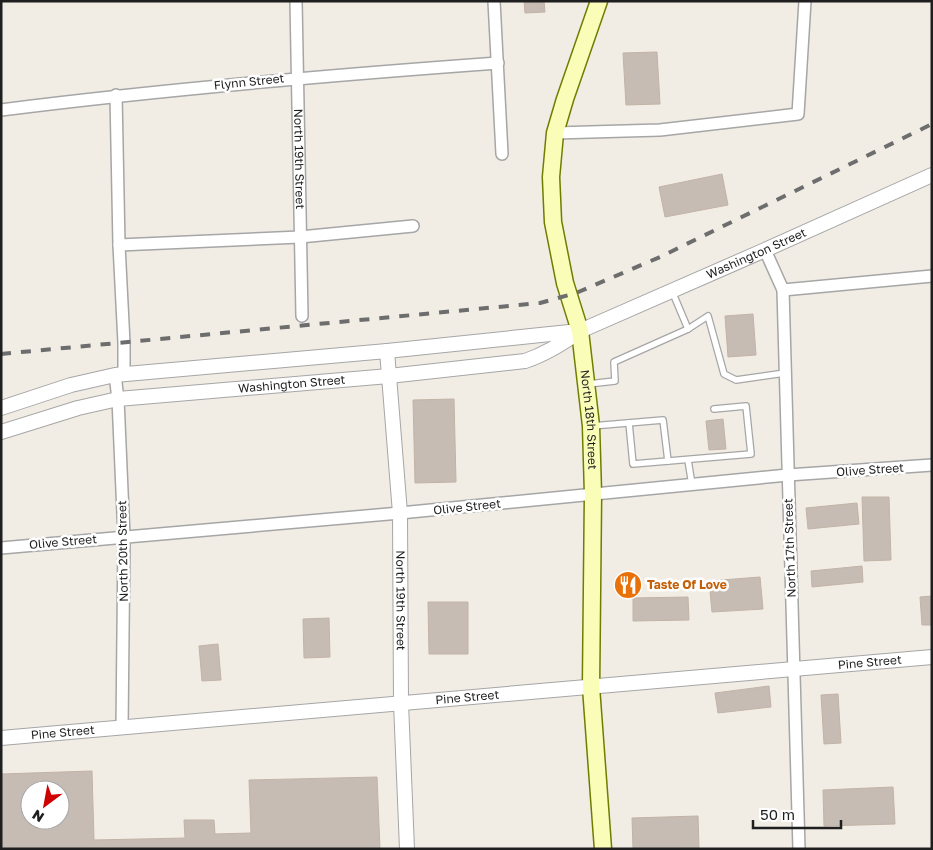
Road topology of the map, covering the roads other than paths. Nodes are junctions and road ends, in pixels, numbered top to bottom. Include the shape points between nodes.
1 (296, 1) edge
2 (494, 1) edge
3 (599, 1) edge
4 (805, 1) edge
5 (498, 63) junction
6 (297, 78) junction
7 (116, 95) junction
8 (1, 110) edge
9 (555, 133) junction
10 (502, 154) dead end
11 (932, 174) edge
12 (413, 226) dead end
13 (300, 237) junction
14 (119, 245) junction
15 (765, 250) junction
16 (932, 276) edge
17 (783, 290) junction
18 (672, 291) junction
19 (302, 316) dead end
20 (688, 329) junction
21 (580, 331) junction
22 (387, 352) junction
23 (785, 373) junction
24 (119, 375) junction
25 (389, 376) junction
26 (586, 384) junction
27 (118, 399) junction
28 (1, 408) edge
29 (714, 409) dead end
30 (630, 423) junction
31 (592, 426) junction
32 (1, 432) edge
33 (688, 460) junction
34 (668, 461) junction
35 (932, 466) edge
36 (788, 475) junction
37 (692, 485) junction
38 (593, 494) junction
39 (400, 513) junction
40 (124, 537) junction
41 (1, 548) edge
42 (932, 658) edge
43 (794, 670) junction
44 (590, 687) junction
45 (401, 703) junction
46 (122, 728) junction
47 (1, 738) edge
48 (407, 849) edge
49 (603, 849) edge
50 (799, 849) edge

1 - 6 street, North 19th Street
2 - 5 street
3 - 9 main road, North 18th Street
4 - 9 street via 798,114 660,130
5 - 6 street, Flynn Street
5 - 10 street
6 - 7 street, Flynn Street
6 - 13 street, North 19th Street
7 - 8 street, Flynn Street
7 - 14 street, North 20th Street
9 - 21 main road, North 18th Street via 551,178 553,222 565,284
11 - 15 street, Washington Street
12 - 13 street
13 - 14 street
13 - 19 street, North 19th Street
14 - 24 street, North 20th Street via 124,343
15 - 17 street, North 17th Street
15 - 18 street, Washington Street
16 - 17 street
17 - 23 street, North 17th Street
18 - 20 lane
18 - 21 street, Washington Street
20 - 23 lane via 708,316 724,374 736,380
20 - 26 lane via 614,362 615,381
21 - 22 street, Washington Street
21 - 25 street, Washington Street via 542,356 525,361
21 - 26 main road, North 18th Street
22 - 24 street, Washington Street
22 - 25 street, North 19th Street
23 - 36 street, North 17th Street
24 - 27 street, North 20th Street
24 - 28 street, Washington Street via 71,385
25 - 27 street, Washington Street
25 - 39 street, North 19th Street
26 - 31 main road, North 18th Street
27 - 32 street, Washington Street
27 - 40 street, North 20th Street
29 - 33 lane via 746,406 752,454
30 - 31 lane
30 - 34 lane via 663,420
30 - 34 lane via 633,464
31 - 38 main road, North 18th Street
33 - 34 lane
33 - 37 lane
35 - 36 street, Olive Street
36 - 37 street, Olive Street
36 - 43 street, North 17th Street
37 - 38 street, Olive Street
38 - 39 street, Olive Street
38 - 44 main road, North 18th Street
39 - 40 street, Olive Street
39 - 45 street, North 19th Street
40 - 41 street, Olive Street
40 - 46 street, North 20th Street
42 - 43 street, Pine Street
43 - 44 street, Pine Street
43 - 50 street, North 17th Street
44 - 45 street, Pine Street
44 - 49 main road, North 18th Street
45 - 46 street, Pine Street
45 - 48 street, North 19th Street
46 - 47 street, Pine Street

